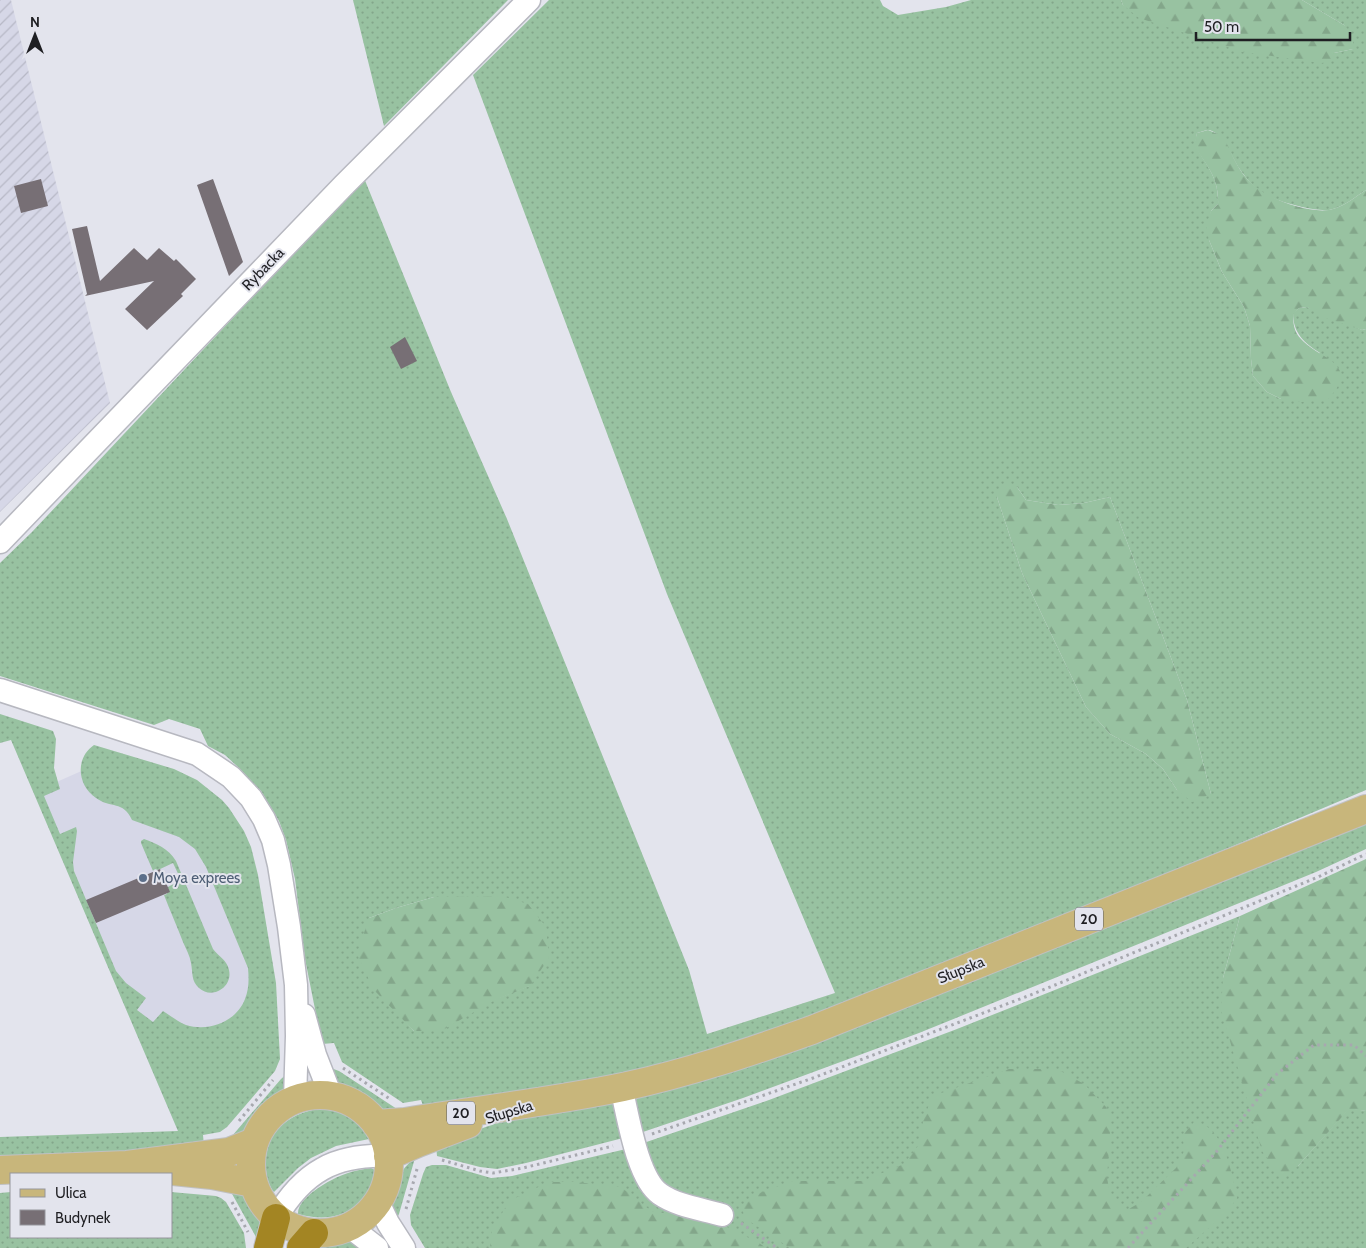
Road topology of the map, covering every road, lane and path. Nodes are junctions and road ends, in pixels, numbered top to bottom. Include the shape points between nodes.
1 (530, 0) edge
2 (0, 542) edge
3 (0, 690) edge
4 (1366, 809) edge
5 (1366, 854) edge
6 (296, 985) junction
7 (1366, 1056) edge
8 (621, 1087) junction
9 (332, 1096) junction
10 (295, 1100) junction
11 (546, 1100) junction
12 (376, 1124) junction
13 (634, 1140) junction
14 (254, 1142) junction
15 (388, 1156) junction
16 (434, 1158) dead end
17 (127, 1165) junction
18 (419, 1165) dead end
19 (0, 1170) edge
20 (253, 1183) junction
21 (231, 1199) dead end
22 (378, 1202) junction
23 (404, 1215) dead end
24 (722, 1215) joint
25 (276, 1218) junction
26 (350, 1227) junction
27 (307, 1241) edge
28 (259, 1242) edge
29 (377, 1248) edge
30 (404, 1248) edge
31 (777, 1248) edge
32 (1128, 1248) edge

1 - 2 street, Rybacka via 344,185
3 - 6 street via 197,754 242,788 264,819 276,852
4 - 8 main road, Słupska / 20 via 812,1030 712,1064
5 - 13 path via 1033,994 813,1078
6 - 9 street via 315,1055
6 - 10 street
7 - 32 path via 1354,1045 1314,1045 1277,1074 1217,1151
8 - 11 main road, Słupska / 20
8 - 13 street
9 - 10 main road via 308,1096
9 - 12 main road via 356,1105
10 - 14 main road via 270,1115
11 - 12 main road, Słupska / 20
11 - 15 main road, Słupska / 20 via 464,1125
12 - 15 main road
13 - 16 path via 492,1173
13 - 24 street via 651,1187 661,1196
14 - 17 main road via 220,1154
14 - 20 main road via 250,1169
15 - 22 main road via 385,1188
15 - 25 street via 350,1158 314,1174 298,1187
17 - 19 main road
17 - 20 main road
18 - 23 path
20 - 25 main road via 262,1202
21 - 28 path
22 - 26 main road
22 - 30 street
24 - 31 path via 743,1224
25 - 27 main road via 300,1231
25 - 28 highway
26 - 27 main road
26 - 29 street

